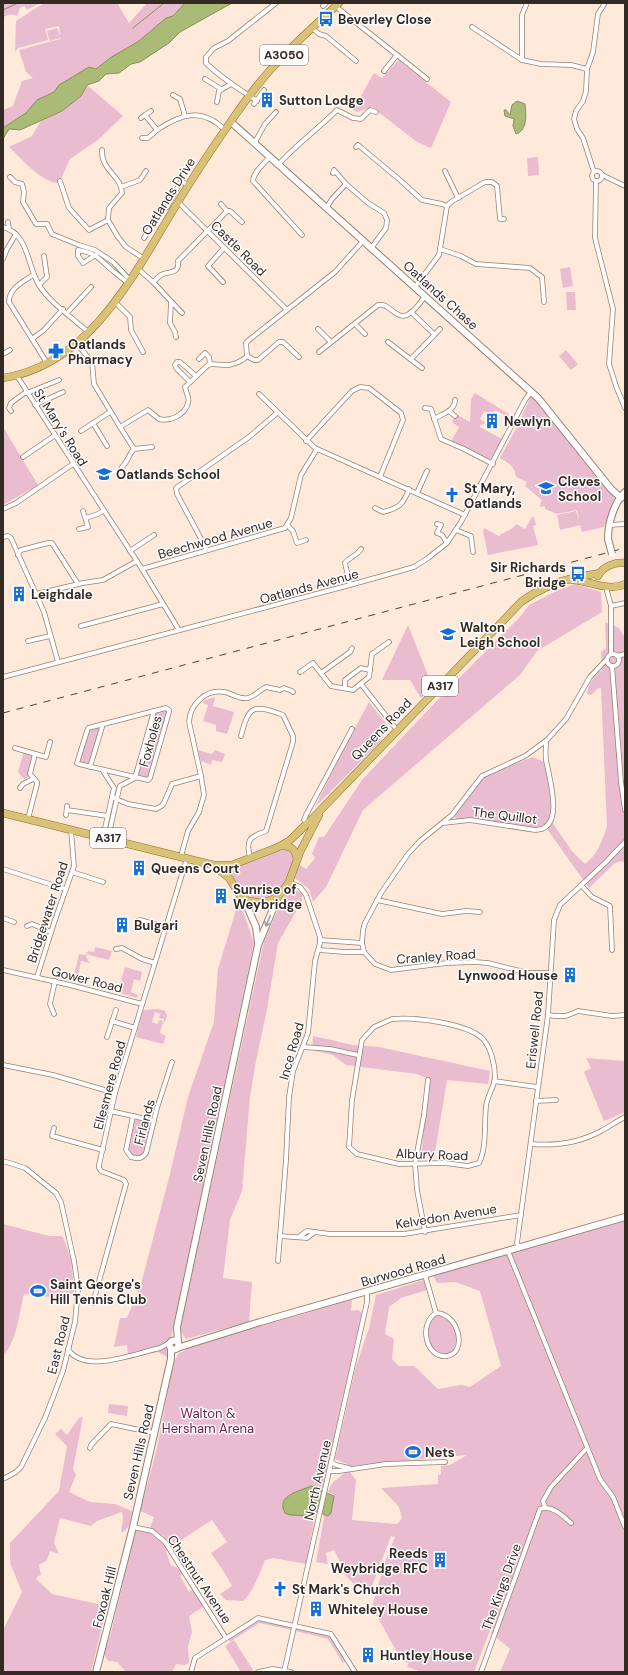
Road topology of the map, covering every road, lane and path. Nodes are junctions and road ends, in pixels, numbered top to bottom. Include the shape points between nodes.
1 (276, 3) edge
2 (527, 3) edge
3 (605, 3) edge
4 (337, 5) edge
5 (472, 27) dead end
6 (312, 28) junction
7 (396, 55) junction
8 (522, 60) junction
9 (356, 61) dead end
10 (587, 69) junction
11 (384, 71) dead end
12 (205, 79) dead end
13 (427, 79) dead end
14 (231, 84) junction
15 (220, 89) junction
16 (264, 90) dead end
17 (173, 95) dead end
18 (250, 96) junction
19 (217, 102) dead end
20 (336, 105) dead end
21 (337, 110) junction
22 (151, 111) dead end
23 (278, 112) dead end
24 (376, 112) dead end
25 (185, 116) junction
26 (231, 122) junction
27 (157, 130) junction
28 (225, 130) junction
29 (142, 138) dead end
30 (255, 142) junction
31 (362, 142) dead end
32 (102, 150) dead end
33 (270, 156) junction
34 (279, 164) junction
35 (334, 170) dead end
36 (146, 171) dead end
37 (445, 171) dead end
38 (594, 172) junction
39 (602, 175) junction
40 (10, 177) dead end
41 (60, 181) dead end
42 (596, 181) junction
43 (346, 184) junction
44 (188, 185) junction
45 (625, 186) edge
46 (121, 187) junction
47 (458, 198) junction
48 (178, 202) junction
49 (222, 204) dead end
50 (447, 206) junction
51 (167, 207) dead end
52 (327, 207) junction
53 (228, 211) junction
54 (504, 219) dead end
55 (108, 220) junction
56 (8, 222) dead end
57 (242, 222) dead end
58 (153, 223) dead end
59 (3, 227) edge
60 (9, 229) junction
61 (148, 231) junction
62 (208, 231) junction
63 (16, 234) junction
64 (302, 235) dead end
65 (157, 236) junction
66 (144, 238) dead end
67 (364, 240) junction
68 (372, 247) junction
69 (224, 248) junction
70 (440, 249) junction
71 (96, 255) dead end
72 (143, 258) junction
73 (3, 259) edge
74 (38, 260) dead end
75 (137, 268) junction
76 (33, 275) junction
77 (129, 282) junction
78 (153, 282) junction
79 (223, 282) dead end
80 (39, 285) junction
81 (91, 287) dead end
82 (416, 287) junction
83 (426, 296) junction
84 (115, 302) junction
85 (171, 302) junction
86 (544, 302) dead end
87 (63, 309) junction
88 (286, 309) junction
89 (411, 312) junction
90 (67, 313) junction
91 (182, 313) dead end
92 (355, 324) junction
93 (318, 329) dead end
94 (440, 329) dead end
95 (88, 332) junction
96 (365, 334) dead end
97 (434, 334) junction
98 (176, 338) dead end
99 (32, 339) junction
100 (331, 342) junction
101 (388, 342) dead end
102 (76, 343) junction
103 (10, 350) dead end
104 (143, 352) dead end
105 (318, 352) dead end
106 (3, 354) edge
107 (247, 356) junction
108 (299, 357) dead end
109 (199, 359) dead end
110 (411, 360) junction
111 (47, 363) junction
112 (210, 364) junction
113 (422, 368) dead end
114 (17, 376) junction
115 (196, 376) junction
116 (3, 378) edge
117 (59, 380) dead end
118 (190, 382) junction
119 (27, 392) junction
120 (63, 392) dead end
121 (531, 392) junction
122 (259, 394) dead end
123 (455, 400) dead end
124 (35, 405) junction
125 (425, 408) dead end
126 (625, 408) edge
127 (11, 411) dead end
128 (449, 411) junction
129 (110, 412) junction
130 (277, 413) junction
131 (455, 416) dead end
132 (434, 418) junction
133 (93, 423) junction
134 (120, 427) junction
135 (81, 431) dead end
136 (54, 436) junction
137 (306, 441) junction
138 (107, 446) dead end
139 (152, 447) dead end
140 (134, 449) junction
141 (317, 449) junction
142 (22, 458) dead end
143 (72, 464) junction
144 (493, 464) junction
145 (122, 467) dead end
146 (427, 471) dead end
147 (380, 477) junction
148 (409, 490) junction
149 (625, 492) edge
150 (417, 493) junction
151 (623, 498) edge
152 (375, 508) dead end
153 (3, 509) edge
154 (83, 511) dead end
155 (103, 511) junction
156 (465, 515) junction
157 (86, 518) junction
158 (437, 524) dead end
159 (610, 524) junction
160 (625, 524) edge
161 (287, 525) junction
162 (79, 529) dead end
163 (456, 530) junction
164 (154, 535) dead end
165 (3, 537) edge
166 (306, 540) dead end
167 (447, 543) junction
168 (361, 549) dead end
169 (207, 550) junction
170 (130, 551) junction
171 (473, 552) dead end
172 (18, 555) junction
173 (612, 555) junction
174 (137, 561) junction
175 (623, 563) edge
176 (606, 567) junction
177 (142, 569) junction
178 (600, 573) junction
179 (568, 580) junction
180 (78, 584) junction
181 (350, 585) junction
182 (622, 585) edge
183 (604, 586) junction
184 (36, 594) junction
185 (610, 598) junction
186 (625, 603) edge
187 (163, 604) junction
188 (611, 606) junction
189 (81, 626) dead end
190 (179, 630) junction
191 (50, 636) junction
192 (28, 641) dead end
193 (389, 642) dead end
194 (352, 648) dead end
195 (611, 654) junction
196 (625, 654) edge
197 (617, 656) junction
198 (607, 659) junction
199 (58, 662) junction
200 (612, 666) junction
201 (370, 670) junction
202 (300, 672) dead end
203 (321, 673) junction
204 (3, 677) edge
205 (361, 684) junction
206 (345, 688) junction
207 (293, 692) dead end
208 (154, 711) junction
209 (103, 724) junction
210 (352, 729) dead end
211 (397, 730) junction
212 (241, 736) dead end
213 (546, 741) junction
214 (50, 742) dead end
215 (15, 748) dead end
216 (619, 751) junction
217 (625, 751) edge
218 (35, 754) junction
219 (90, 767) junction
220 (103, 770) junction
221 (201, 776) junction
222 (135, 778) junction
223 (33, 779) junction
224 (20, 788) dead end
225 (112, 797) junction
226 (117, 798) junction
227 (625, 810) edge
228 (3, 813) edge
229 (66, 816) dead end
230 (108, 816) junction
231 (28, 819) junction
232 (443, 823) junction
233 (310, 826) junction
234 (71, 830) junction
235 (105, 838) junction
236 (625, 842) edge
237 (281, 846) junction
238 (184, 857) junction
239 (250, 858) junction
240 (297, 860) junction
241 (213, 865) junction
242 (232, 865) junction
243 (3, 869) edge
244 (72, 872) junction
245 (229, 878) junction
246 (103, 882) dead end
247 (289, 882) junction
248 (581, 885) junction
249 (65, 889) junction
250 (278, 897) junction
251 (243, 898) junction
252 (378, 900) junction
253 (480, 912) dead end
254 (3, 918) edge
255 (137, 921) dead end
256 (14, 922) dead end
257 (27, 926) dead end
258 (165, 927) junction
259 (50, 932) junction
260 (320, 940) junction
261 (362, 943) junction
262 (258, 945) junction
263 (116, 949) dead end
264 (319, 950) junction
265 (612, 950) dead end
266 (364, 952) junction
267 (155, 963) junction
268 (3, 970) edge
269 (550, 973) junction
270 (37, 977) junction
271 (55, 981) junction
272 (142, 1004) junction
273 (116, 1010) dead end
274 (54, 1014) dead end
275 (548, 1015) junction
276 (625, 1015) edge
277 (112, 1021) junction
278 (135, 1028) junction
279 (107, 1037) dead end
280 (303, 1047) junction
281 (358, 1055) junction
282 (172, 1062) dead end
283 (3, 1065) edge
284 (428, 1080) dead end
285 (494, 1081) junction
286 (537, 1087) junction
287 (115, 1093) junction
288 (556, 1100) dead end
289 (536, 1101) junction
290 (110, 1110) junction
291 (133, 1116) junction
292 (625, 1117) edge
293 (154, 1121) junction
294 (54, 1128) dead end
295 (531, 1144) junction
296 (102, 1150) junction
297 (3, 1160) edge
298 (416, 1164) junction
299 (521, 1215) junction
300 (625, 1217) edge
301 (425, 1232) junction
302 (280, 1236) junction
303 (519, 1248) junction
304 (508, 1251) junction
305 (278, 1261) dead end
306 (425, 1275) junction
307 (367, 1292) junction
308 (93, 1303) dead end
309 (436, 1313) junction
310 (174, 1345) junction
311 (68, 1349) junction
312 (76, 1358) junction
313 (66, 1362) junction
314 (154, 1433) junction
315 (90, 1448) dead end
316 (587, 1448) junction
317 (331, 1462) junction
318 (445, 1462) dead end
319 (352, 1468) junction
320 (329, 1471) junction
321 (3, 1479) edge
322 (543, 1502) junction
323 (545, 1507) junction
324 (540, 1509) junction
325 (571, 1523) dead end
326 (133, 1527) junction
327 (625, 1527) edge
328 (294, 1626) junction
329 (226, 1638) junction
330 (284, 1671) edge
331 (96, 1672) edge
332 (191, 1672) edge
333 (258, 1672) edge
334 (291, 1672) edge
335 (355, 1672) edge
336 (481, 1672) edge

1 - 14 street via 228,41 207,54 206,63
2 - 8 street via 522,14
3 - 10 street via 598,14 593,52
4 - 6 main road, Oatlands Drive / A3050
4 - 7 street
5 - 8 street
6 - 9 street
6 - 18 main road, Oatlands Drive / A3050 via 276,64
7 - 11 street
7 - 13 street
8 - 10 street
10 - 38 street via 586,92 574,119
12 - 15 street
14 - 15 street
14 - 18 street
15 - 19 street
16 - 18 street via 256,102
17 - 25 street via 180,99
18 - 26 main road, Oatlands Drive / A3050
20 - 21 street
21 - 24 street via 361,119 369,108
21 - 34 street
22 - 27 street via 143,116
23 - 30 street via 265,124
25 - 27 street via 168,122
25 - 28 street via 210,118
26 - 28 main road, Oatlands Drive / A3050
26 - 30 street, Oatlands Chase
27 - 29 street via 148,138
28 - 44 main road, Oatlands Drive / A3050
30 - 33 street, Oatlands Chase
31 - 50 street via 357,146 422,200
32 - 46 street via 101,158 105,166
33 - 34 street, Oatlands Chase
33 - 64 street via 255,173 253,180
34 - 52 street, Oatlands Chase
35 - 43 street
36 - 46 street via 140,180
37 - 47 street
38 - 39 street
38 - 42 street via 592,176
39 - 42 street via 600,180
39 - 45 street
40 - 77 street via 22,184 23,202 36,224 47,224 52,234 95,250 113,262
41 - 55 street via 69,208 89,230
42 - 126 street via 595,238 613,309 609,364
43 - 52 street
43 - 68 street via 384,213 387,220 386,228
44 - 48 main road, Oatlands Drive / A3050
44 - 51 street via 181,181
46 - 55 street via 122,193 109,208
47 - 50 street
47 - 54 street via 485,182 492,182 497,186 500,219
48 - 62 street, Castle Road
48 - 65 main road, Oatlands Drive / A3050
49 - 53 street
50 - 70 street
52 - 67 street, Oatlands Chase
53 - 57 street
53 - 62 street
55 - 72 street via 126,247
56 - 60 street
58 - 61 street
59 - 60 street
60 - 63 street
61 - 65 street
61 - 66 street
62 - 69 street, Castle Road
62 - 78 street via 178,261 176,270 170,274 162,274
63 - 73 street
63 - 76 street via 25,249
65 - 72 main road, Oatlands Drive / A3050
67 - 68 street, Oatlands Chase
67 - 88 street via 340,268
68 - 82 street, Oatlands Chase
69 - 79 street via 208,266
69 - 88 street, Castle Road
70 - 82 street via 440,255
70 - 86 street via 476,264 530,268 542,277
71 - 77 street
72 - 75 main road, Oatlands Drive / A3050
74 - 80 street via 44,258 47,277
75 - 77 main road, Oatlands Drive / A3050
75 - 78 street
76 - 80 street
76 - 99 street via 13,290 9,297 11,305
77 - 84 main road, Oatlands Drive / A3050
78 - 85 street
80 - 87 street via 50,299
81 - 90 street
82 - 83 street, Oatlands Chase
83 - 89 street
83 - 121 street, Oatlands Chase
84 - 95 main road, Oatlands Drive / A3050
84 - 104 street via 130,317 131,330
85 - 91 street
85 - 98 street via 170,323
87 - 90 street
87 - 99 street
88 - 107 street via 246,343
89 - 92 street via 405,316 400,315 381,304
89 - 97 street
90 - 95 street
92 - 96 street
92 - 100 street
93 - 100 street
94 - 97 street
95 - 102 main road, Oatlands Drive / A3050
97 - 110 street
99 - 111 street
100 - 105 street
101 - 110 street
102 - 111 main road, Oatlands Drive / A3050
102 - 129 street via 92,362 94,384
103 - 106 street
107 - 108 street via 258,360 283,342
107 - 112 street via 244,360 227,366
109 - 112 street via 205,353
110 - 113 street
111 - 114 main road, Oatlands Drive / A3050
112 - 115 street
114 - 116 main road, Oatlands Drive / A3050
114 - 119 street, St Mary's Road
115 - 118 street
115 - 118 street via 180,362 176,363 176,368
117 - 119 street
118 - 134 street via 185,387 188,404 181,414 172,419 159,420 148,410
119 - 124 street, St Mary's Road
119 - 127 street via 11,403
120 - 124 street
121 - 144 street, Oatlands Avenue
121 - 151 street, Oatlands Chase via 612,489
122 - 130 street
123 - 128 street
124 - 136 street, St Mary's Road
125 - 132 street via 431,409
128 - 131 street
128 - 132 street
129 - 133 street
129 - 134 street
130 - 137 street
130 - 169 street via 249,437 176,488
132 - 144 street via 441,439
133 - 135 street
133 - 138 street
134 - 140 street
136 - 142 street
136 - 143 street, St Mary's Road
137 - 141 street
137 - 147 street via 352,391 360,387 369,388 401,413 403,420
139 - 140 street
140 - 145 street
141 - 147 street
141 - 161 street, Beechwood Avenue via 301,476
143 - 153 street via 16,503
143 - 155 street, St Mary's Road
144 - 156 street, Oatlands Avenue
146 - 150 street
147 - 148 street
148 - 150 street
148 - 152 street via 397,507 383,512
149 - 151 street
150 - 156 street
151 - 159 street via 615,507
154 - 157 street
155 - 157 street
155 - 170 street, St Mary's Road
156 - 163 street, Oatlands Avenue
157 - 162 street via 88,527
158 - 167 street via 441,525 437,533 442,535
159 - 160 street
159 - 173 street, bridge via 608,539
161 - 166 street via 293,531 297,543
161 - 169 street, Beechwood Avenue via 279,531
163 - 167 street, Oatlands Avenue
163 - 171 street via 471,536
164 - 170 street
165 - 172 street via 11,538
167 - 181 street, Oatlands Avenue via 414,567
168 - 181 street via 345,563
169 - 177 street, Beechwood Avenue
170 - 174 street, St Mary's Road
172 - 180 street via 21,550 52,543
172 - 184 street
173 - 175 street
173 - 176 street
174 - 177 street, St Mary's Road
174 - 180 street via 103,580
175 - 176 main road
176 - 178 main road
177 - 187 street, St Mary's Road
178 - 179 main road, Queens Road / A317
178 - 183 main road via 598,580
179 - 183 main road, Queens Road / A317
179 - 211 main road, Queens Road / A317 via 533,594 521,602
180 - 184 street
181 - 190 street, Oatlands Avenue
182 - 183 main road, Queens Road
182 - 185 street via 615,589
183 - 185 street
184 - 191 street
185 - 188 street
186 - 188 street
187 - 189 street
187 - 190 street, St Mary's Road
188 - 195 street
190 - 199 street, Oatlands Avenue
191 - 192 street
191 - 199 street
193 - 201 street via 372,654
194 - 203 street
195 - 197 street
195 - 198 street
196 - 197 street
197 - 200 street via 618,662
198 - 200 street
198 - 213 street via 590,677 566,719
199 - 204 street, Oatlands Avenue
200 - 216 street
201 - 205 street via 369,677
201 - 206 street via 361,668 345,680
202 - 203 street via 313,663
203 - 206 street via 332,687
205 - 206 street via 353,690
205 - 211 street
207 - 221 street, Ellesmere Road via 284,688 280,690 266,687 248,698 218,692 197,700 190,713 189,722
208 - 209 street, Foxholes
208 - 222 street, Foxholes
208 - 222 street, Foxholes via 166,708 169,710 150,778
209 - 219 street
209 - 219 street, Foxholes via 88,728 77,760 79,764
210 - 233 street via 306,815 304,820
211 - 233 main road, Queens Road / A317 via 322,808
212 - 239 street via 248,713 264,708 283,715 293,736 266,831 256,834 248,843
213 - 232 street via 525,756 482,776
213 - 232 street, The Quillot via 546,757 554,804 553,816 547,827 535,830 470,820
214 - 218 street via 46,757
215 - 218 street
216 - 217 street
216 - 227 street
218 - 223 street via 30,774
219 - 220 street, Foxholes
220 - 222 street, Foxholes
220 - 225 street via 114,786
221 - 226 street via 172,784 165,802 156,809 128,804
221 - 238 street, Ellesmere Road via 204,795 188,831
222 - 226 street, Foxholes via 120,786
223 - 224 street
223 - 231 street via 37,783
225 - 226 street
225 - 230 street
226 - 235 street, Foxholes
228 - 231 main road, A317
229 - 230 street via 67,808
230 - 235 street
231 - 234 main road, A317
232 - 252 street via 408,854 386,884
233 - 237 main road, Queens Road / A317
233 - 240 main road, Queens Road / A317
234 - 235 main road, A317
234 - 244 street, Bridgewater Road via 74,860
235 - 238 main road, A317
236 - 248 street, Eriswell Road
237 - 239 main road, A317
237 - 240 main road via 288,845 293,848
238 - 241 main road, A317
238 - 258 street, Ellesmere Road
239 - 242 main road, A317
240 - 247 main road, A317
241 - 242 main road, A317
241 - 245 main road, A317
242 - 245 main road
243 - 249 street
244 - 246 street
244 - 249 street, Bridgewater Road
245 - 251 main road, A317
247 - 250 main road, A317
247 - 260 street, Ince Road via 300,887 306,895
248 - 265 street via 592,897 610,906
248 - 269 street, Eriswell Road via 556,912
249 - 259 street, Bridgewater Road
250 - 251 main road via 257,902
250 -> 262 street, Seven Hills Road
251 - 262 street, Seven Hills Road via 256,927
252 - 253 street via 442,914
252 - 261 street via 365,923
254 - 256 street
255 - 258 street
257 - 259 street via 32,924
258 - 267 street, Ellesmere Road
259 - 270 street, Bridgewater Road
260 - 261 street
260 - 264 street, Ince Road
261 - 266 street
262 - 310 street, Seven Hills Road
263 - 267 street via 122,948
264 - 266 street
264 - 280 street, Ince Road via 315,961 308,1033
266 - 269 street, Cranley Road via 375,964 391,970 475,962 528,973
267 - 272 street, Ellesmere Road
268 - 270 street, Gower Road
269 - 275 street, Eriswell Road
270 - 271 street, Gower Road
271 - 272 street, Gower Road
271 - 274 street via 50,1004
272 - 278 street, Ellesmere Road
273 - 277 street
275 - 276 street via 566,1016 578,1011 612,1016
275 - 286 street, Eriswell Road
277 - 278 street
277 - 279 street
278 - 287 street, Ellesmere Road
280 - 281 street
280 - 302 street, Ince Road via 293,1071 289,1097
281 - 285 street via 362,1040 380,1023 398,1018 435,1021 464,1029 483,1039 491,1054
281 - 298 street, Albury Road via 349,1146 357,1154 395,1163
282 - 293 street, Firlands
283 - 287 street via 53,1075
284 - 298 street
285 - 286 street
285 - 298 street, Albury Road via 486,1105 479,1163 468,1166 445,1163
286 - 289 street, Eriswell Road
287 - 290 street, Ellesmere Road
288 - 289 street
289 - 295 street, Eriswell Road
290 - 291 street, Firlands
290 - 296 street, Ellesmere Road
291 - 293 street
291 - 293 street, Firlands via 126,1150 135,1159 146,1153
292 - 295 street via 580,1140 545,1145
294 - 296 street via 52,1136
295 - 299 street, Eriswell Road
296 - 308 street, Ellesmere Road via 99,1170 124,1180 126,1184
297 - 311 street, East Road via 34,1174 56,1193 61,1202 78,1289 75,1322
298 - 301 street via 417,1190
299 - 301 street, Kelvedon Avenue
299 - 303 street, Eriswell Road via 517,1241
300 - 303 street, Burwood Road
301 - 302 street, Kelvedon Avenue via 380,1235 307,1231 300,1236
302 - 305 street, Ince Road
303 - 304 street, Burwood Road
304 - 306 street, Burwood Road
304 - 316 street
306 - 307 street, Burwood Road
306 - 309 street
307 - 310 street, Burwood Road via 188,1345
307 - 317 street, North Avenue via 368,1298
309 - 309 street via 448,1317 458,1330 458,1345 449,1355 440,1356 426,1339 427,1323
310 - 312 street via 99,1362
310 - 314 street, Seven Hills Road
311 - 312 street
311 - 313 street, East Road
312 - 313 street
313 - 321 street, East Road via 45,1418 25,1461 16,1472
314 - 315 street via 111,1424
314 - 326 street, Seven Hills Road
316 - 322 street, The Kings Drive via 551,1487
316 - 327 street via 600,1479 613,1497
317 - 319 street
317 - 320 street, North Avenue
318 - 319 street
319 - 320 street
320 - 328 street, North Avenue
322 - 323 street
322 - 324 street, The Kings Drive
323 - 324 street
323 - 325 street via 555,1510
324 - 336 street, The Kings Drive
326 - 329 street, Chestnut Avenue via 152,1531 164,1542
326 - 331 street, Foxoak Hill
328 - 329 street via 258,1618
328 - 330 street, North Avenue
328 - 335 street via 331,1634
329 - 332 street via 195,1658
330 - 333 street via 270,1669
330 - 334 street

